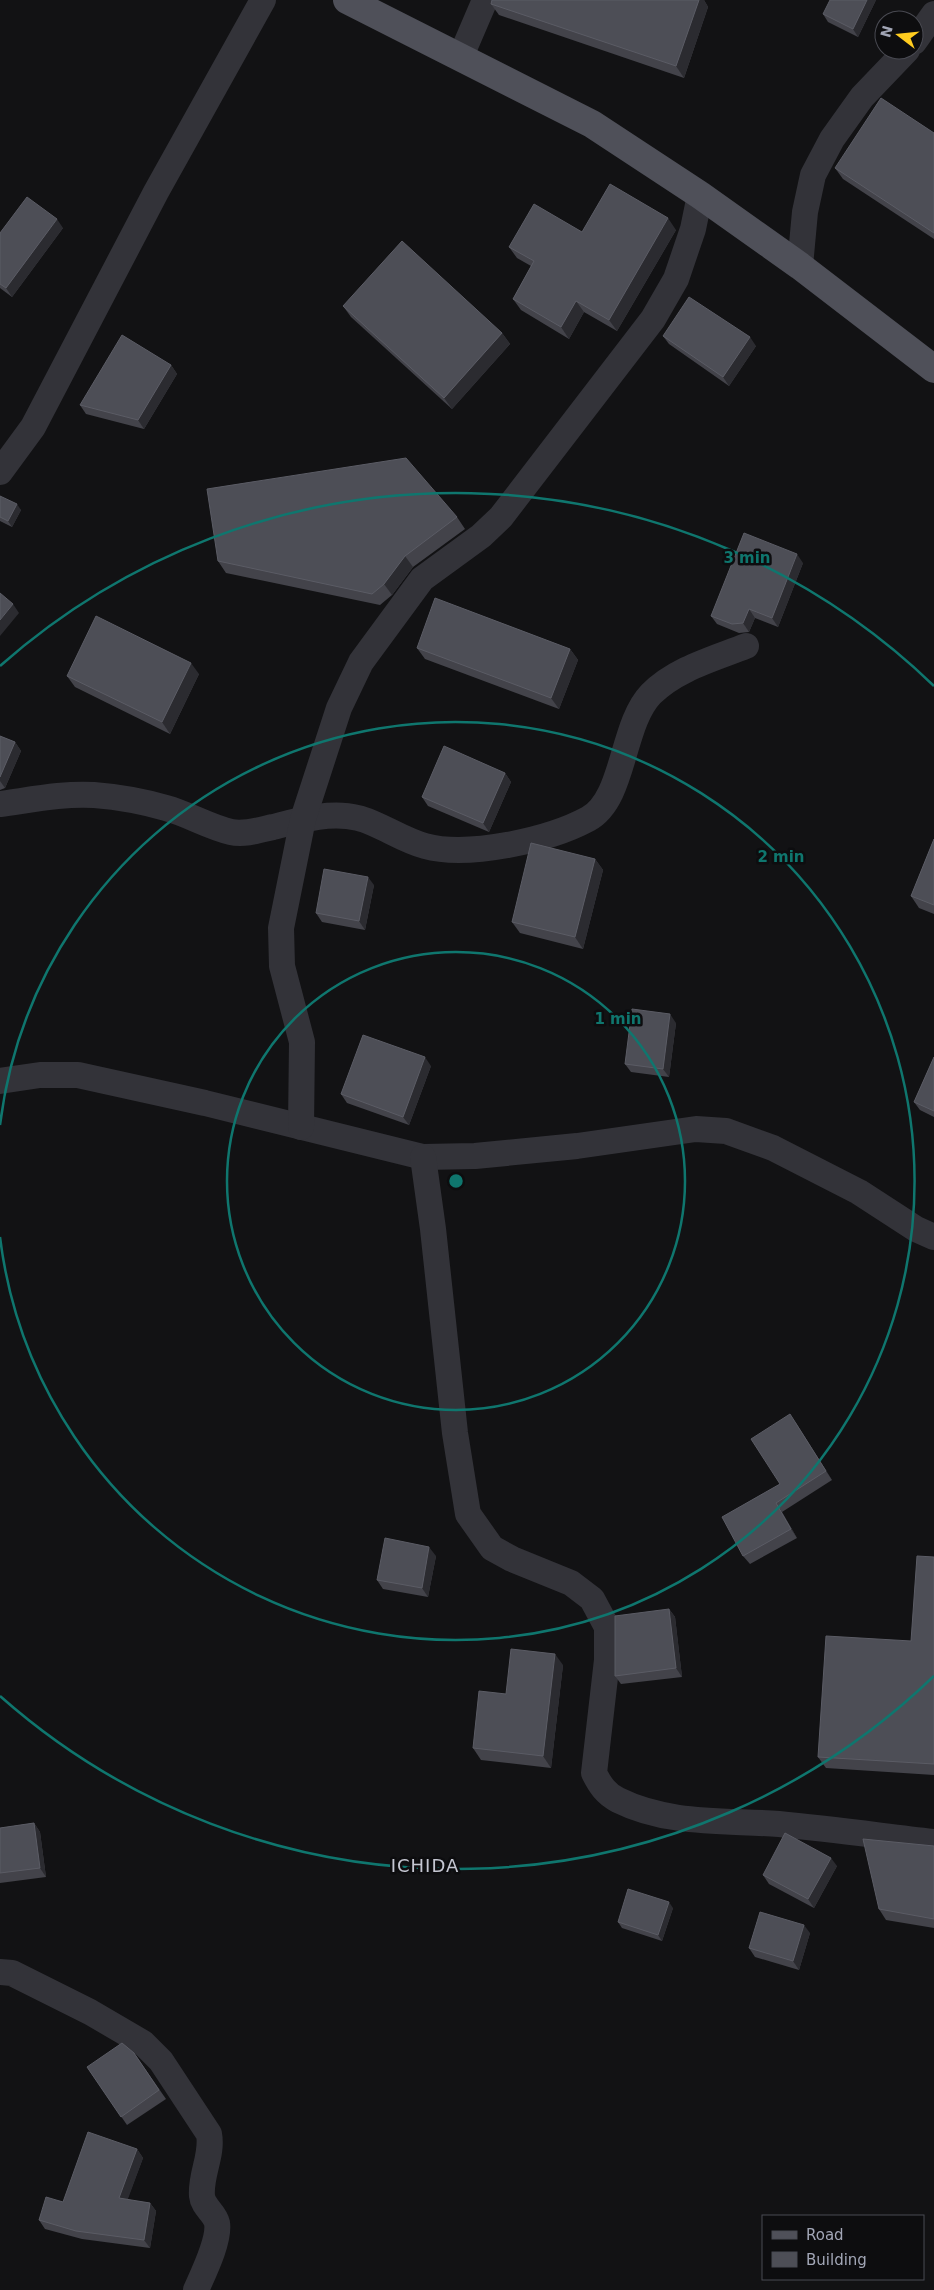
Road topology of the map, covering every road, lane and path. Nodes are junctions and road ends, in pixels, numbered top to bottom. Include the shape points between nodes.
1 (263, 0) edge
2 (347, 0) edge
3 (485, 0) edge
4 (934, 14) edge
5 (924, 28) edge
6 (461, 56) junction
7 (897, 60) edge
8 (700, 195) junction
9 (800, 266) junction
10 (934, 369) edge
11 (0, 472) edge
12 (746, 646) dead end
13 (0, 804) edge
14 (303, 819) junction
15 (0, 1082) edge
16 (301, 1127) junction
17 (423, 1158) junction
18 (934, 1238) edge
19 (934, 1842) edge
20 (0, 1972) edge
21 (196, 2290) edge

1 - 11 street via 156,192 33,428
2 - 6 main road
3 - 6 street
4 - 5 street
6 - 8 main road via 592,124
7 - 9 street via 862,97 832,140 813,176 804,212
8 - 9 main road
8 - 14 street via 676,279 625,358 501,517 481,536 422,579 361,662 339,708
9 - 10 main road
12 - 14 street via 675,674 650,695 633,723 606,801 590,818 497,847 457,850 426,847 358,818 326,815
13 - 14 street via 92,795 131,799 231,832 253,831
14 - 16 street via 281,928 282,966 302,1042
15 - 16 street via 40,1075 78,1075
16 - 17 street
17 - 18 street via 577,1146 696,1129 726,1131 773,1148 859,1192
17 - 19 street via 434,1229 455,1433 468,1514 492,1548 571,1583 592,1599 607,1627 607,1660 594,1773 602,1789 617,1800 676,1818 779,1824
20 - 21 street via 12,1973 143,2043 161,2061 209,2134 211,2145 202,2196 217,2221 217,2230

